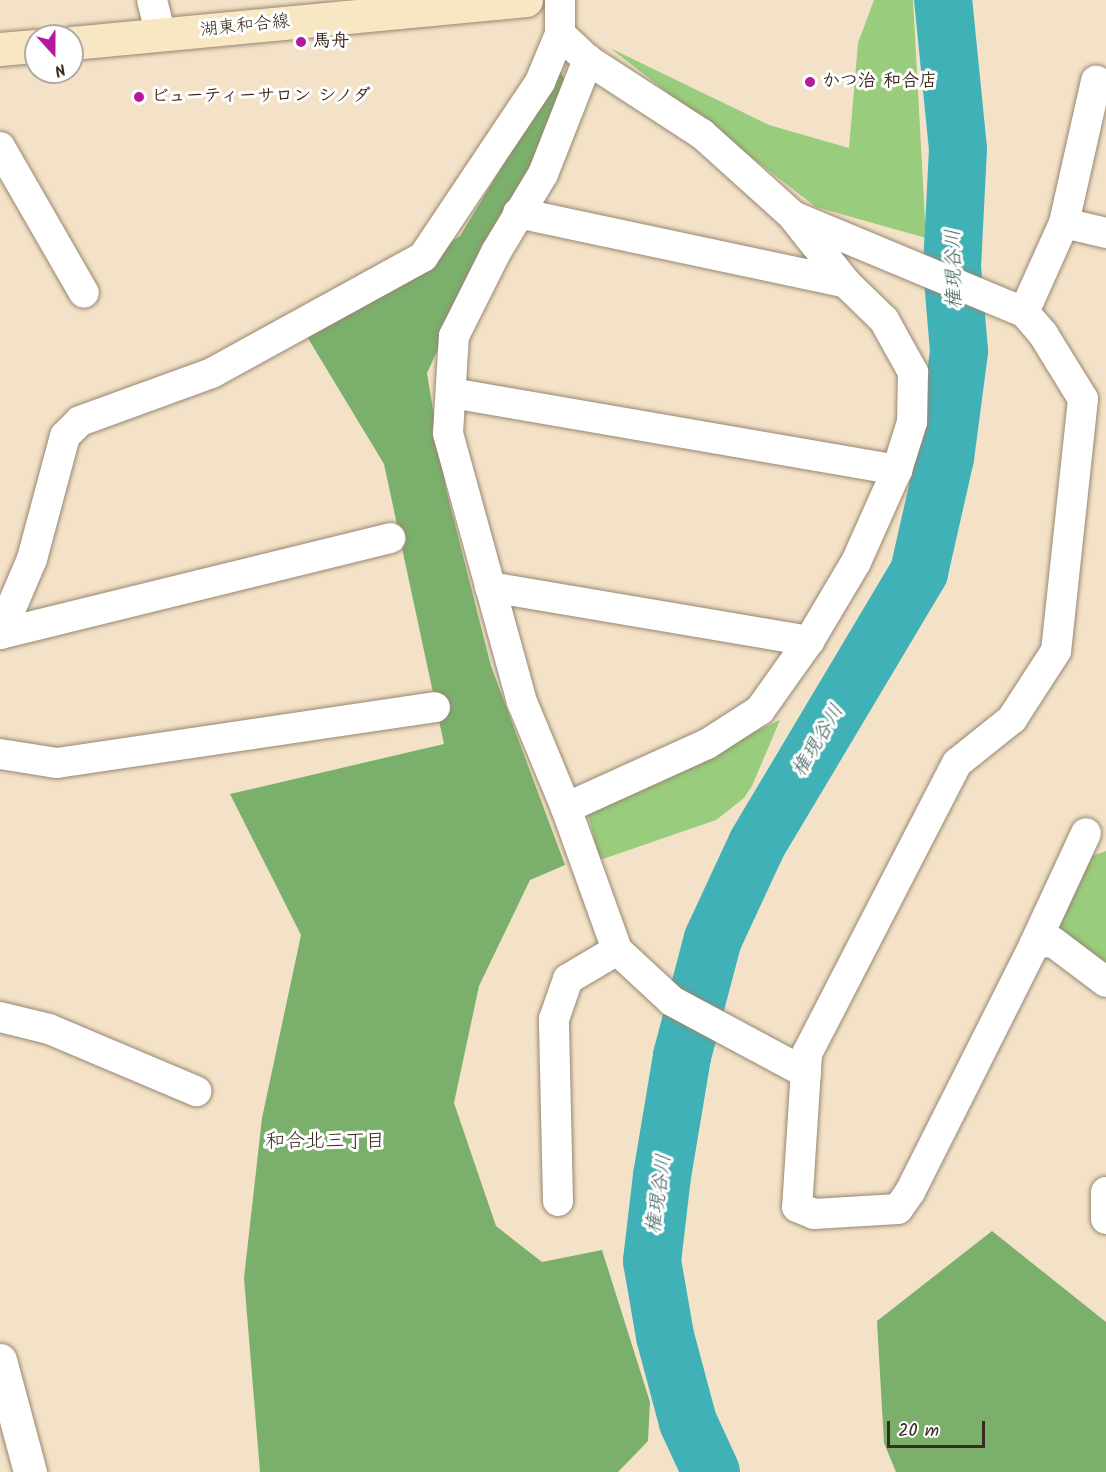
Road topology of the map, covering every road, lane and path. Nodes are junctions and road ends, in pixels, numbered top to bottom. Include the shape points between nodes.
1 (152, 0) edge
2 (526, 0) edge
3 (560, 0) edge
4 (560, 34) junction
5 (161, 35) junction
6 (84, 42) edge
7 (24, 47) edge
8 (0, 49) edge
9 (588, 60) junction
10 (1096, 81) dead end
11 (0, 147) edge
12 (518, 213) junction
13 (793, 216) junction
14 (1064, 223) junction
15 (1106, 233) edge
16 (846, 283) junction
17 (84, 293) dead end
18 (1024, 312) junction
19 (452, 393) junction
20 (1094, 403) edge
21 (897, 470) junction
22 (390, 538) dead end
23 (490, 587) junction
24 (0, 634) edge
25 (809, 641) junction
26 (435, 707) dead end
27 (0, 754) edge
28 (566, 808) junction
29 (1086, 833) dead end
30 (1035, 943) junction
31 (617, 950) junction
32 (1106, 982) edge
33 (0, 1017) edge
34 (806, 1074) junction
35 (196, 1091) dead end
36 (1106, 1192) edge
37 (558, 1201) dead end
38 (1106, 1218) edge
39 (0, 1360) edge
40 (30, 1472) edge

1 - 5 street
2 - 5 main road, 湖東和合線
3 - 4 street
4 - 9 street
4 - 24 street via 540,82 423,257 212,373 80,422 65,436 32,559
5 - 6 main road, 湖東和合線
7 - 8 main road
9 - 12 street via 543,174
9 - 13 street via 702,134
10 - 14 street
11 - 17 street
12 - 16 street
12 - 19 street via 454,336
13 - 16 street
13 - 18 street
14 - 15 street
14 - 18 street
16 - 21 street via 884,321 913,372 912,422
18 - 20 street
19 - 21 street
19 - 23 street via 448,433
20 - 34 street via 1056,651 1012,719 957,763 807,1054
21 - 25 street via 856,562
22 - 24 street
23 - 25 street
23 - 28 street via 522,702
25 - 28 street via 760,710 706,744
26 - 27 street via 57,763
28 - 31 street
29 - 30 street
30 - 32 street via 1053,942
30 - 34 street via 898,1209 814,1214 797,1207
31 - 34 street via 672,1000
31 - 37 street via 568,979 554,1019
33 - 35 street via 49,1029
36 - 38 street
39 - 40 street

